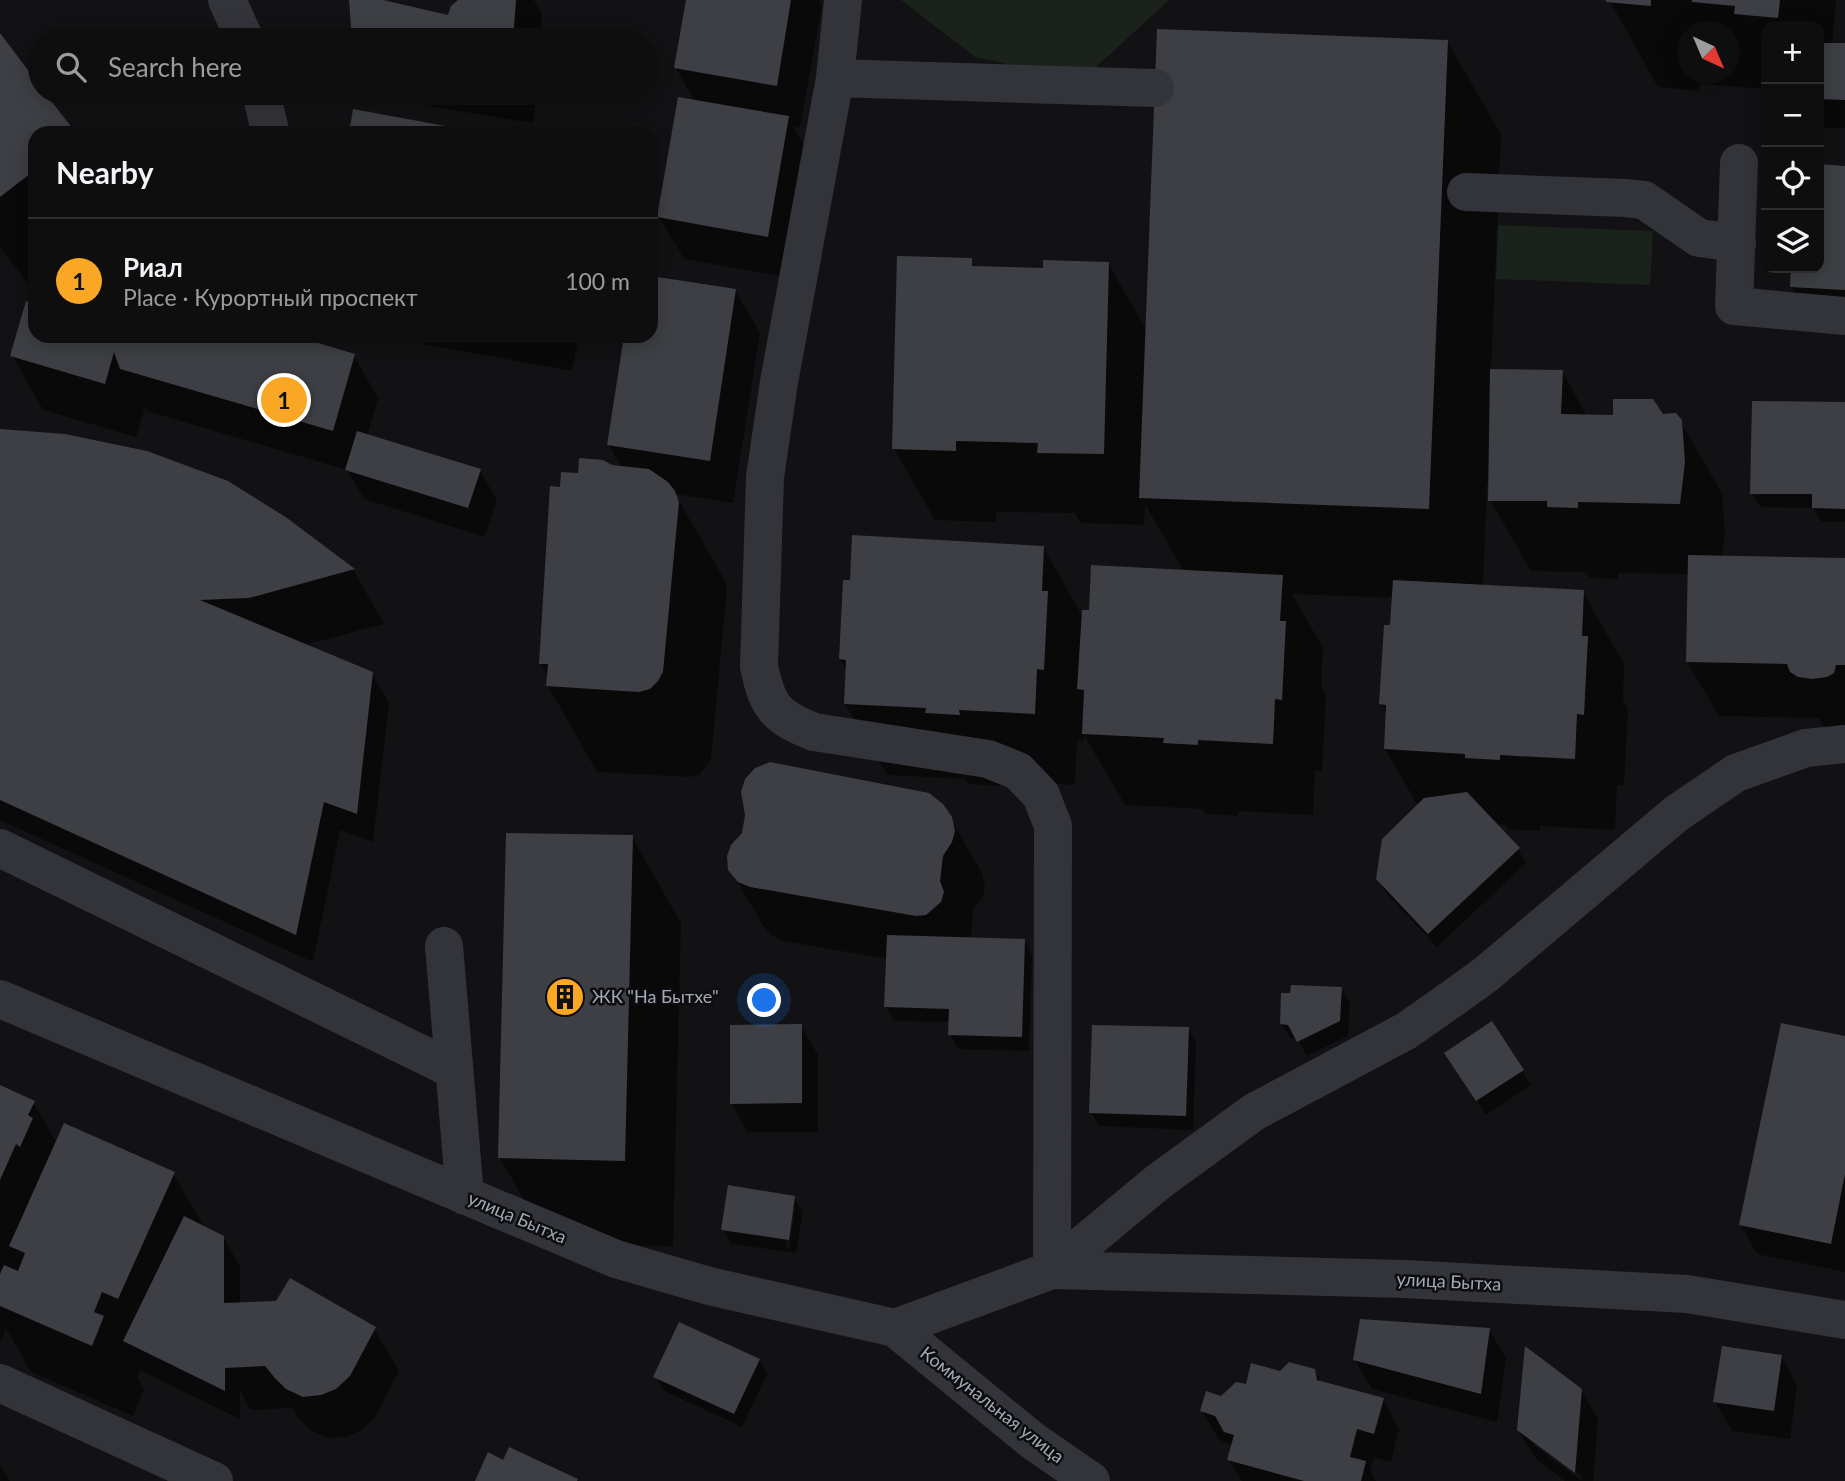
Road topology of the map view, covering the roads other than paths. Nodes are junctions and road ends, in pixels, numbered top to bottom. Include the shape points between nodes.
1 (227, 0) edge
2 (843, 0) edge
3 (240, 28) edge
4 (835, 78) junction
5 (1155, 88) dead end
6 (1739, 163) dead end
7 (1466, 192) dead end
8 (1737, 243) junction
9 (1845, 316) edge
10 (1845, 744) edge
11 (0, 848) edge
12 (444, 946) dead end
13 (0, 999) edge
14 (454, 1070) junction
15 (465, 1196) junction
16 (1052, 1270) junction
17 (1845, 1320) edge
18 (895, 1328) junction
19 (0, 1383) edge
20 (214, 1481) edge
21 (1091, 1481) edge

1 - 3 street
2 - 4 street
4 - 5 street
4 - 16 street via 765,477 759,666 763,689 772,708 789,722 814,732 988,759 1018,771 1041,795 1053,826
6 - 8 street
7 - 8 street via 1644,200 1699,238
8 - 9 street via 1734,306
10 - 16 street via 1806,748 1736,773 1677,813 1466,989 1406,1031 1254,1112 1158,1182
11 - 14 street
12 - 14 street
13 - 15 street, улица Бытха
14 - 15 street
15 - 18 street, улица Бытха via 616,1259 709,1286
16 - 17 street, улица Бытха via 1405,1279 1674,1294
16 - 18 street, улица Бытха
18 - 21 street, Коммунальная улица via 1033,1441
19 - 20 street

